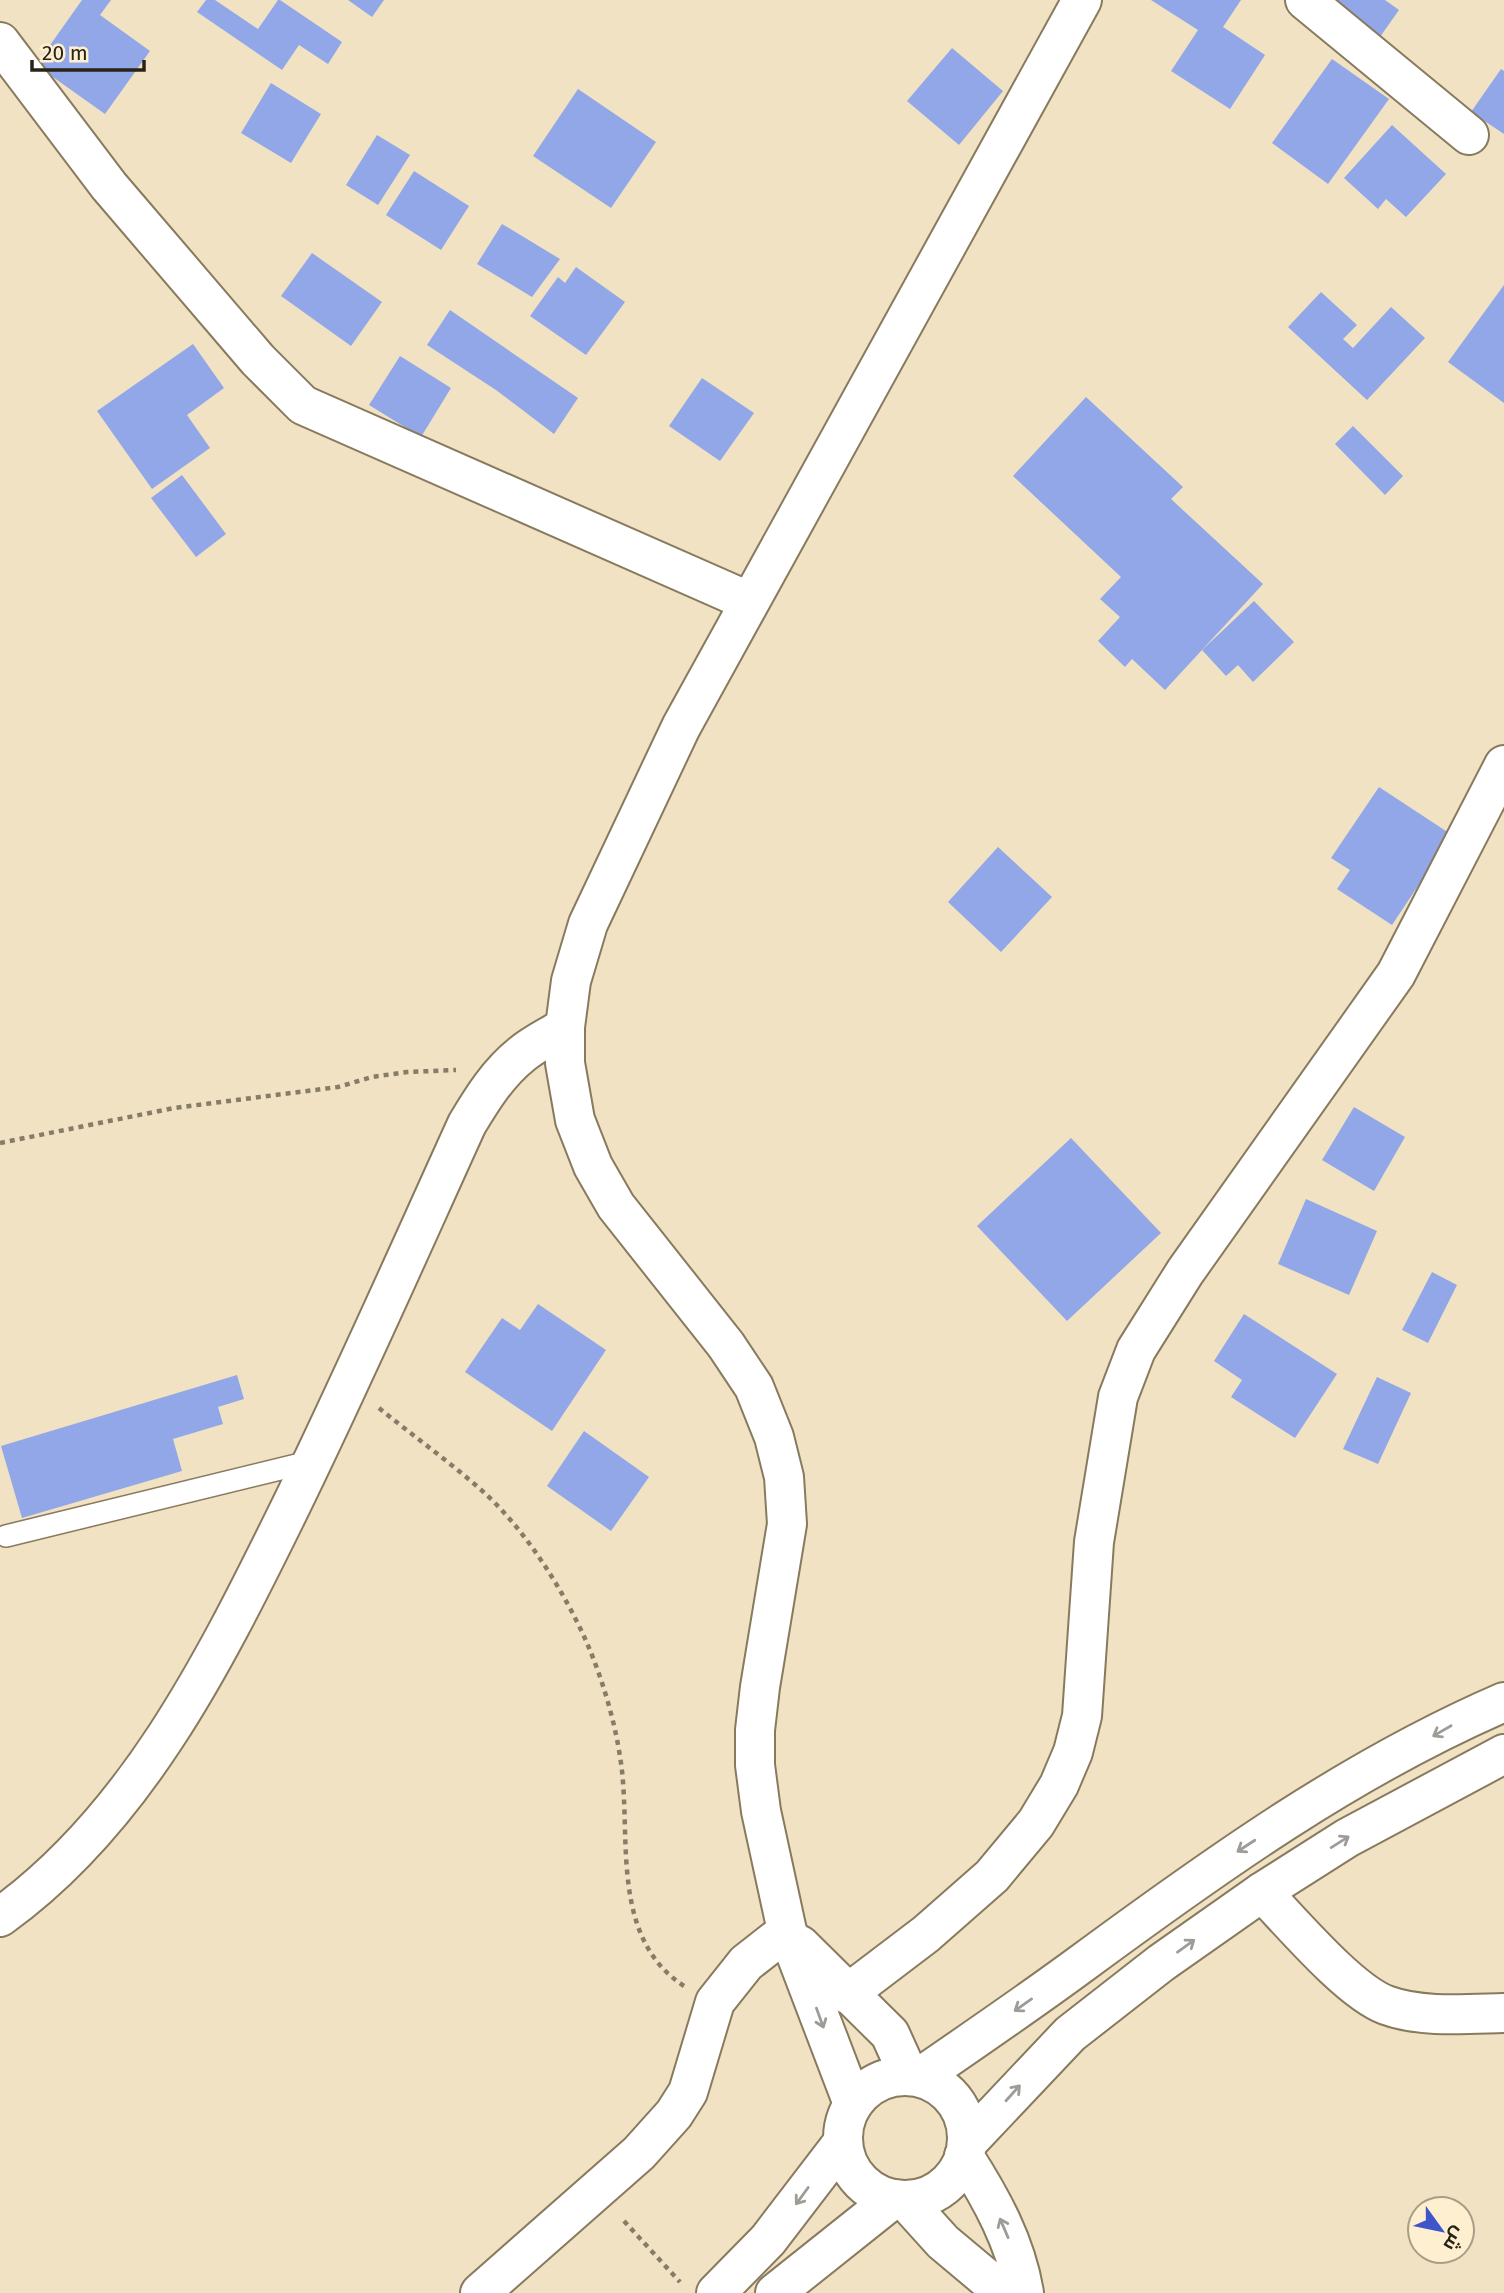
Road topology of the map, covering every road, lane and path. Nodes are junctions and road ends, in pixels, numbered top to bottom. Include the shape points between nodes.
1 (1082, 0) edge
2 (1305, 0) edge
3 (0, 42) edge
4 (1469, 135) dead end
5 (748, 601) junction
6 (1504, 765) edge
7 (565, 1027) junction
8 (503, 1072) junction
9 (0, 1143) edge
10 (349, 1383) junction
11 (313, 1461) junction
12 (6, 1536) dead end
13 (1504, 1702) edge
14 (1504, 1754) edge
15 (1262, 1892) junction
16 (0, 1917) edge
17 (787, 1931) junction
18 (847, 1994) junction
19 (715, 2003) junction
20 (1504, 2013) edge
21 (915, 2077) junction
22 (853, 2104) junction
23 (843, 2142) junction
24 (965, 2149) junction
25 (899, 2199) junction
26 (624, 2221) dead end
27 (699, 2288) edge
28 (480, 2293) edge
29 (775, 2293) edge
30 (1003, 2293) edge
31 (1024, 2293) edge

1 - 5 main road
2 - 4 main road
3 - 5 main road via 109,186 258,360 303,405
5 - 7 main road via 681,727 588,924 571,981
6 - 18 main road via 1396,974 1185,1272 1136,1350 1118,1397 1096,1529 1082,1716 1059,1786 1037,1823 992,1876
7 - 8 main road via 522,1053
7 - 17 main road via 565,1063 575,1120 593,1166 616,1206 726,1345 754,1387 774,1437 787,1524 760,1687 755,1765
8 - 9 path via 407,1072 338,1087 174,1108
8 - 10 main road via 467,1124
10 - 11 main road
10 - 19 path via 480,1489 550,1574 587,1645 614,1727 622,1770 629,1890 639,1932 662,1968
11 - 12 lane
11 - 16 main road via 232,1623 145,1768 91,1837
13 -> 21 main road via 1358,1777 1255,1840
15 -> 14 main road via 1347,1838
15 - 20 main road via 1353,1985 1385,2005 1435,2014
24 -> 15 main road via 1070,2034
17 - 18 main road
17 - 19 main road via 746,1963
17 -> 22 main road
18 - 21 main road via 890,2034
19 - 28 main road via 690,2085 674,2114 639,2153
21 - 22 main road via 877,2082
21 - 24 main road via 952,2096 964,2118
22 - 23 main road
23 - 25 main road via 859,2179 874,2192
23 -> 27 main road via 768,2240
24 - 25 main road via 959,2169 940,2188 928,2195
31 -> 24 main road via 1019,2264
25 - 29 main road
25 - 30 main road
26 - 27 path

